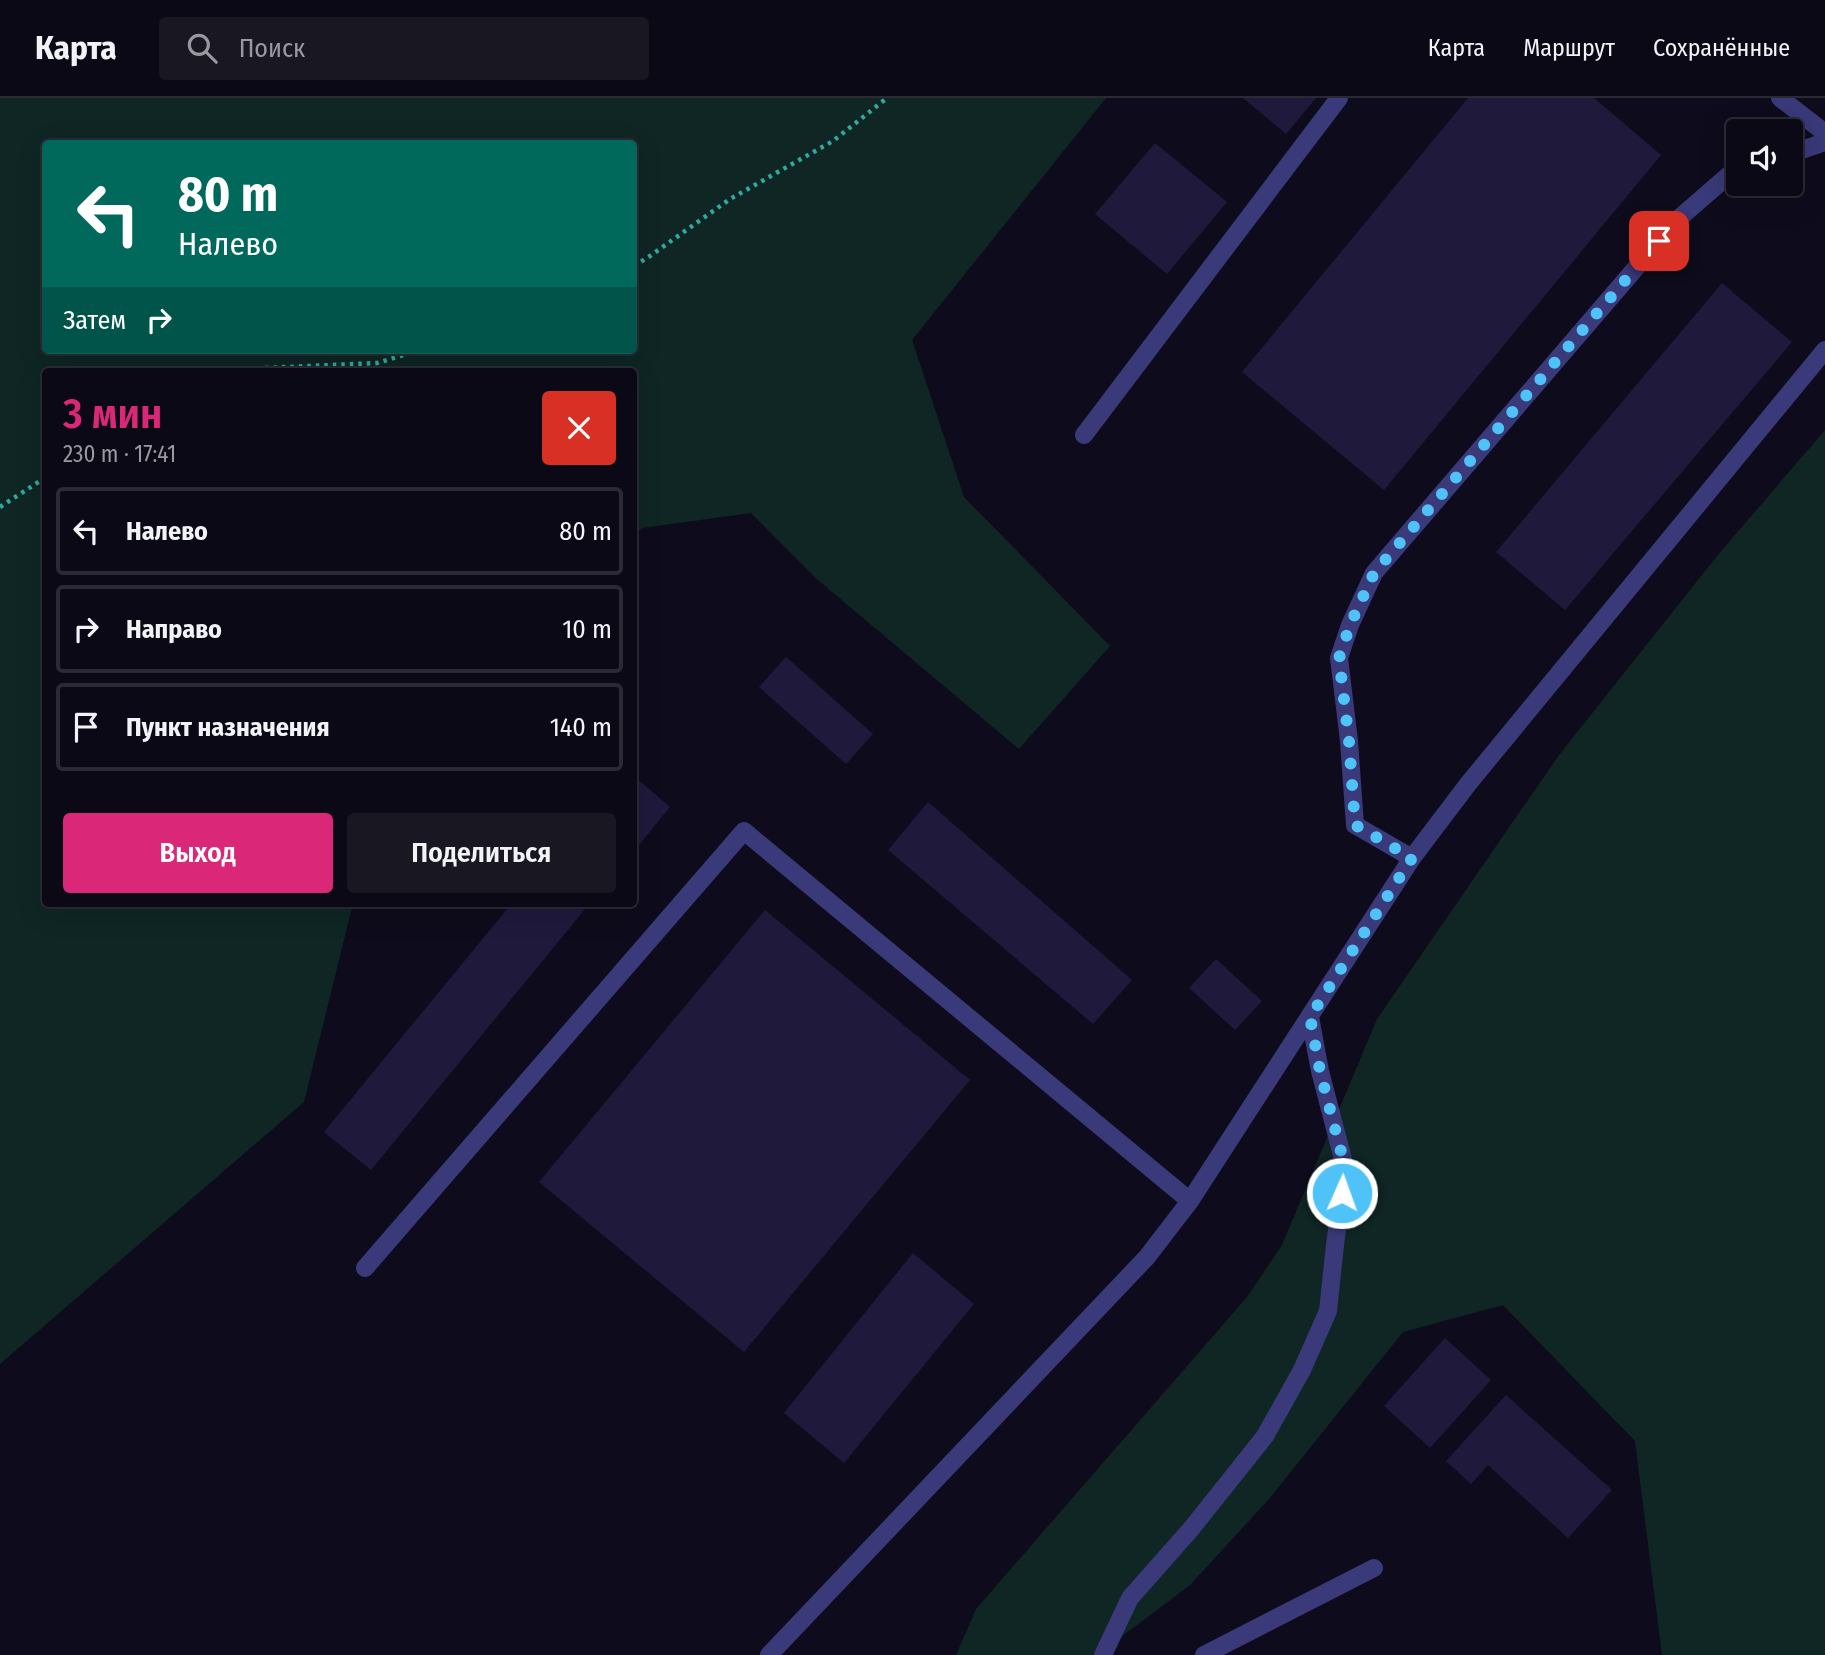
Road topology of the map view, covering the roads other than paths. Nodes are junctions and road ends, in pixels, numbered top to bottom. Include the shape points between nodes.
1 (1339, 98) edge
2 (1780, 98) edge
3 (1825, 133) edge
4 (1825, 142) edge
5 (1803, 150) edge
6 (1726, 177) edge
7 (1825, 350) edge
8 (1084, 435) dead end
9 (1412, 858) junction
10 (1310, 1017) junction
11 (1190, 1201) junction
12 (365, 1268) dead end
13 (1374, 1568) dead end
14 (769, 1655) edge
15 (1103, 1655) edge
16 (1205, 1655) edge

1 - 8 lane
2 - 3 lane
4 - 5 lane
6 - 9 lane via 1677,220 1374,573 1350,625 1339,658 1355,825
7 - 9 lane
9 - 10 lane
10 - 11 lane
10 - 15 lane via 1345,1167 1328,1311 1265,1436 1130,1598
11 - 12 lane via 744,831
11 - 14 lane via 1147,1257
13 - 16 lane

